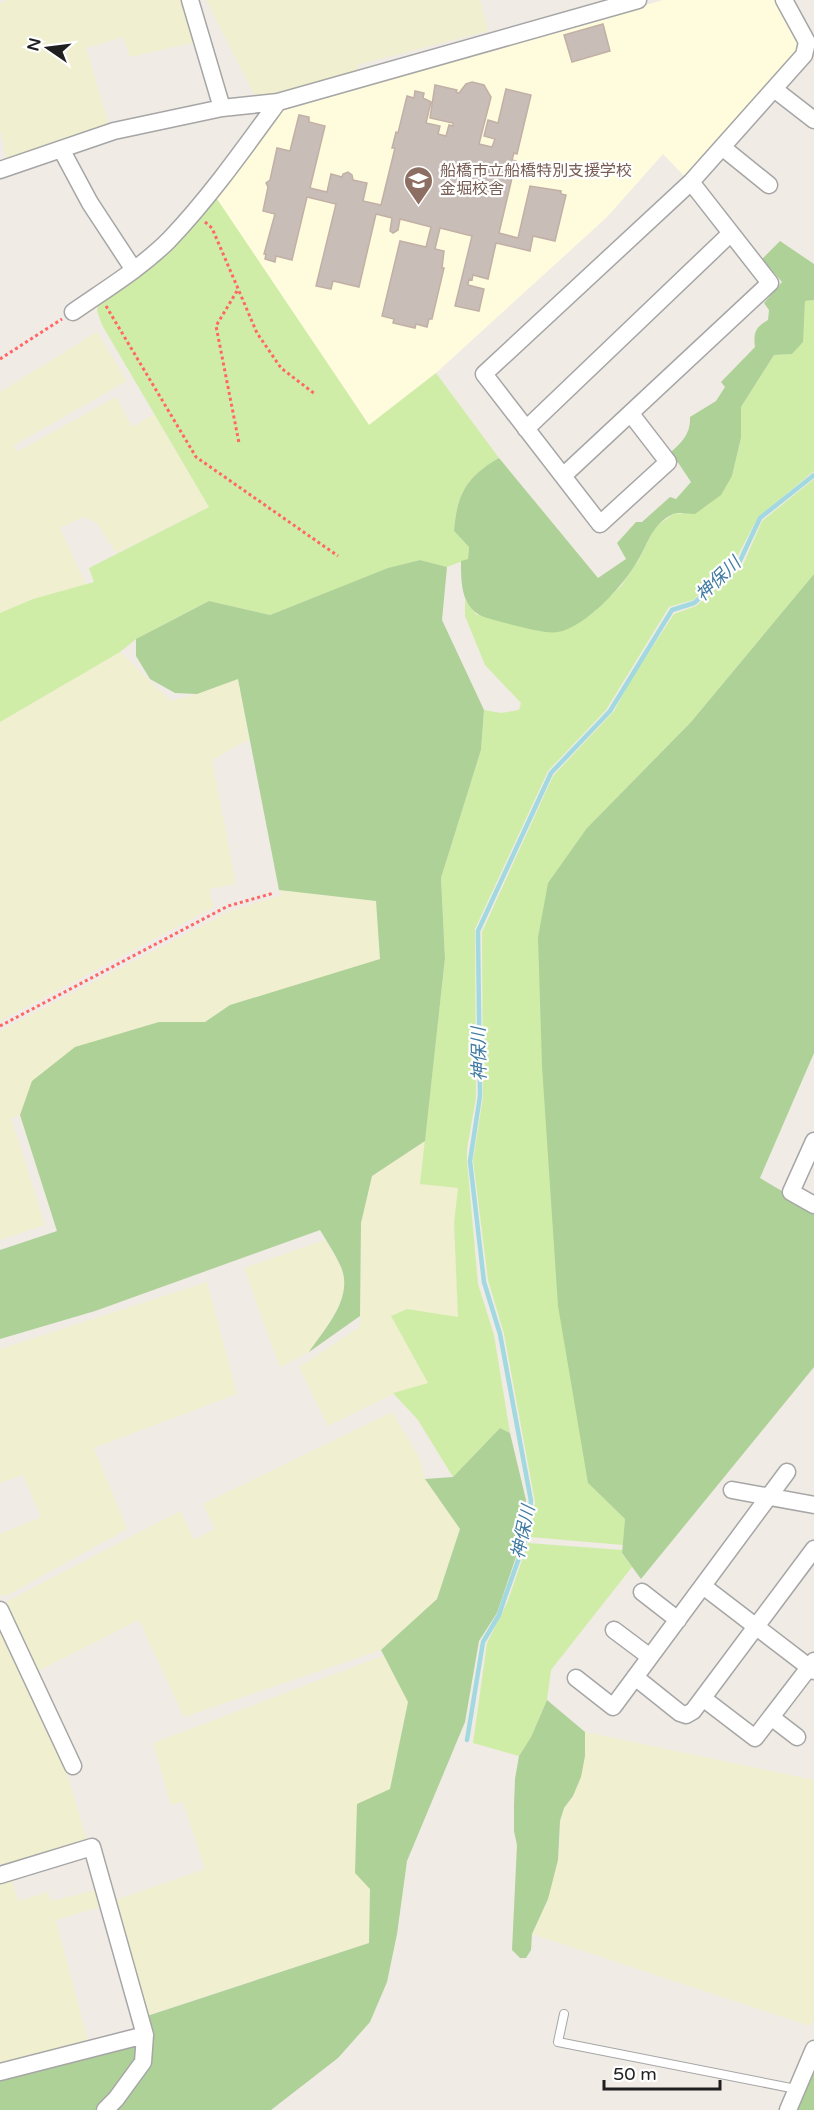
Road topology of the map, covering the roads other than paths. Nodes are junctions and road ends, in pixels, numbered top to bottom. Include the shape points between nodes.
1 (190, 0) edge
2 (638, 0) edge
3 (784, 0) edge
4 (774, 89) junction
5 (278, 102) junction
6 (222, 108) junction
7 (814, 120) edge
8 (722, 147) junction
9 (61, 148) junction
10 (0, 170) edge
11 (690, 182) junction
12 (769, 185) dead end
13 (731, 233) junction
14 (134, 270) junction
15 (73, 312) road end
16 (631, 414) junction
17 (526, 429) junction
18 (563, 476) junction
19 (814, 1141) edge
20 (814, 1205) edge
21 (787, 1472) dead end
22 (732, 1490) dead end
23 (770, 1497) junction
24 (814, 1505) edge
25 (814, 1549) edge
26 (703, 1586) junction
27 (642, 1592) dead end
28 (0, 1610) edge
29 (678, 1620) junction
30 (757, 1627) junction
31 (615, 1630) dead end
32 (650, 1657) junction
33 (812, 1666) edge
34 (635, 1677) junction
35 (576, 1678) dead end
36 (704, 1699) junction
37 (771, 1717) junction
38 (797, 1737) dead end
39 (73, 1766) dead end
40 (0, 1875) edge
41 (564, 2014) dead end
42 (144, 2035) junction
43 (814, 2049) edge
44 (0, 2072) edge
45 (796, 2089) junction
46 (105, 2110) edge
47 (788, 2110) edge

1 - 6 street
2 - 5 street
3 - 4 street via 807,42 804,55
4 - 7 street
4 - 8 street
5 - 6 street
5 - 14 street via 227,172 168,240
6 - 9 street via 114,131
8 - 11 street
8 - 12 street
9 - 10 street
9 - 14 street via 90,203
11 - 13 street
11 - 17 street via 484,374
13 - 16 street via 770,282
13 - 17 street
14 - 15 street
16 - 18 street
16 - 18 street via 668,462 600,524
17 - 18 street
19 - 20 street via 791,1192
21 - 23 street
22 - 23 street
23 - 24 street
23 - 26 street
25 - 30 street
26 - 29 street
26 - 30 street
27 - 29 street
28 - 39 street
29 - 32 street
30 - 33 street
30 - 36 street
31 - 32 street
32 - 34 street
33 - 37 street
34 - 35 street via 613,1707
34 - 36 street via 686,1715
36 - 37 street via 755,1738
37 - 38 street
40 - 42 street via 92,1847
41 - 45 lane via 558,2042
42 - 44 street
42 - 46 street via 143,2062
43 - 45 street
45 - 47 street

